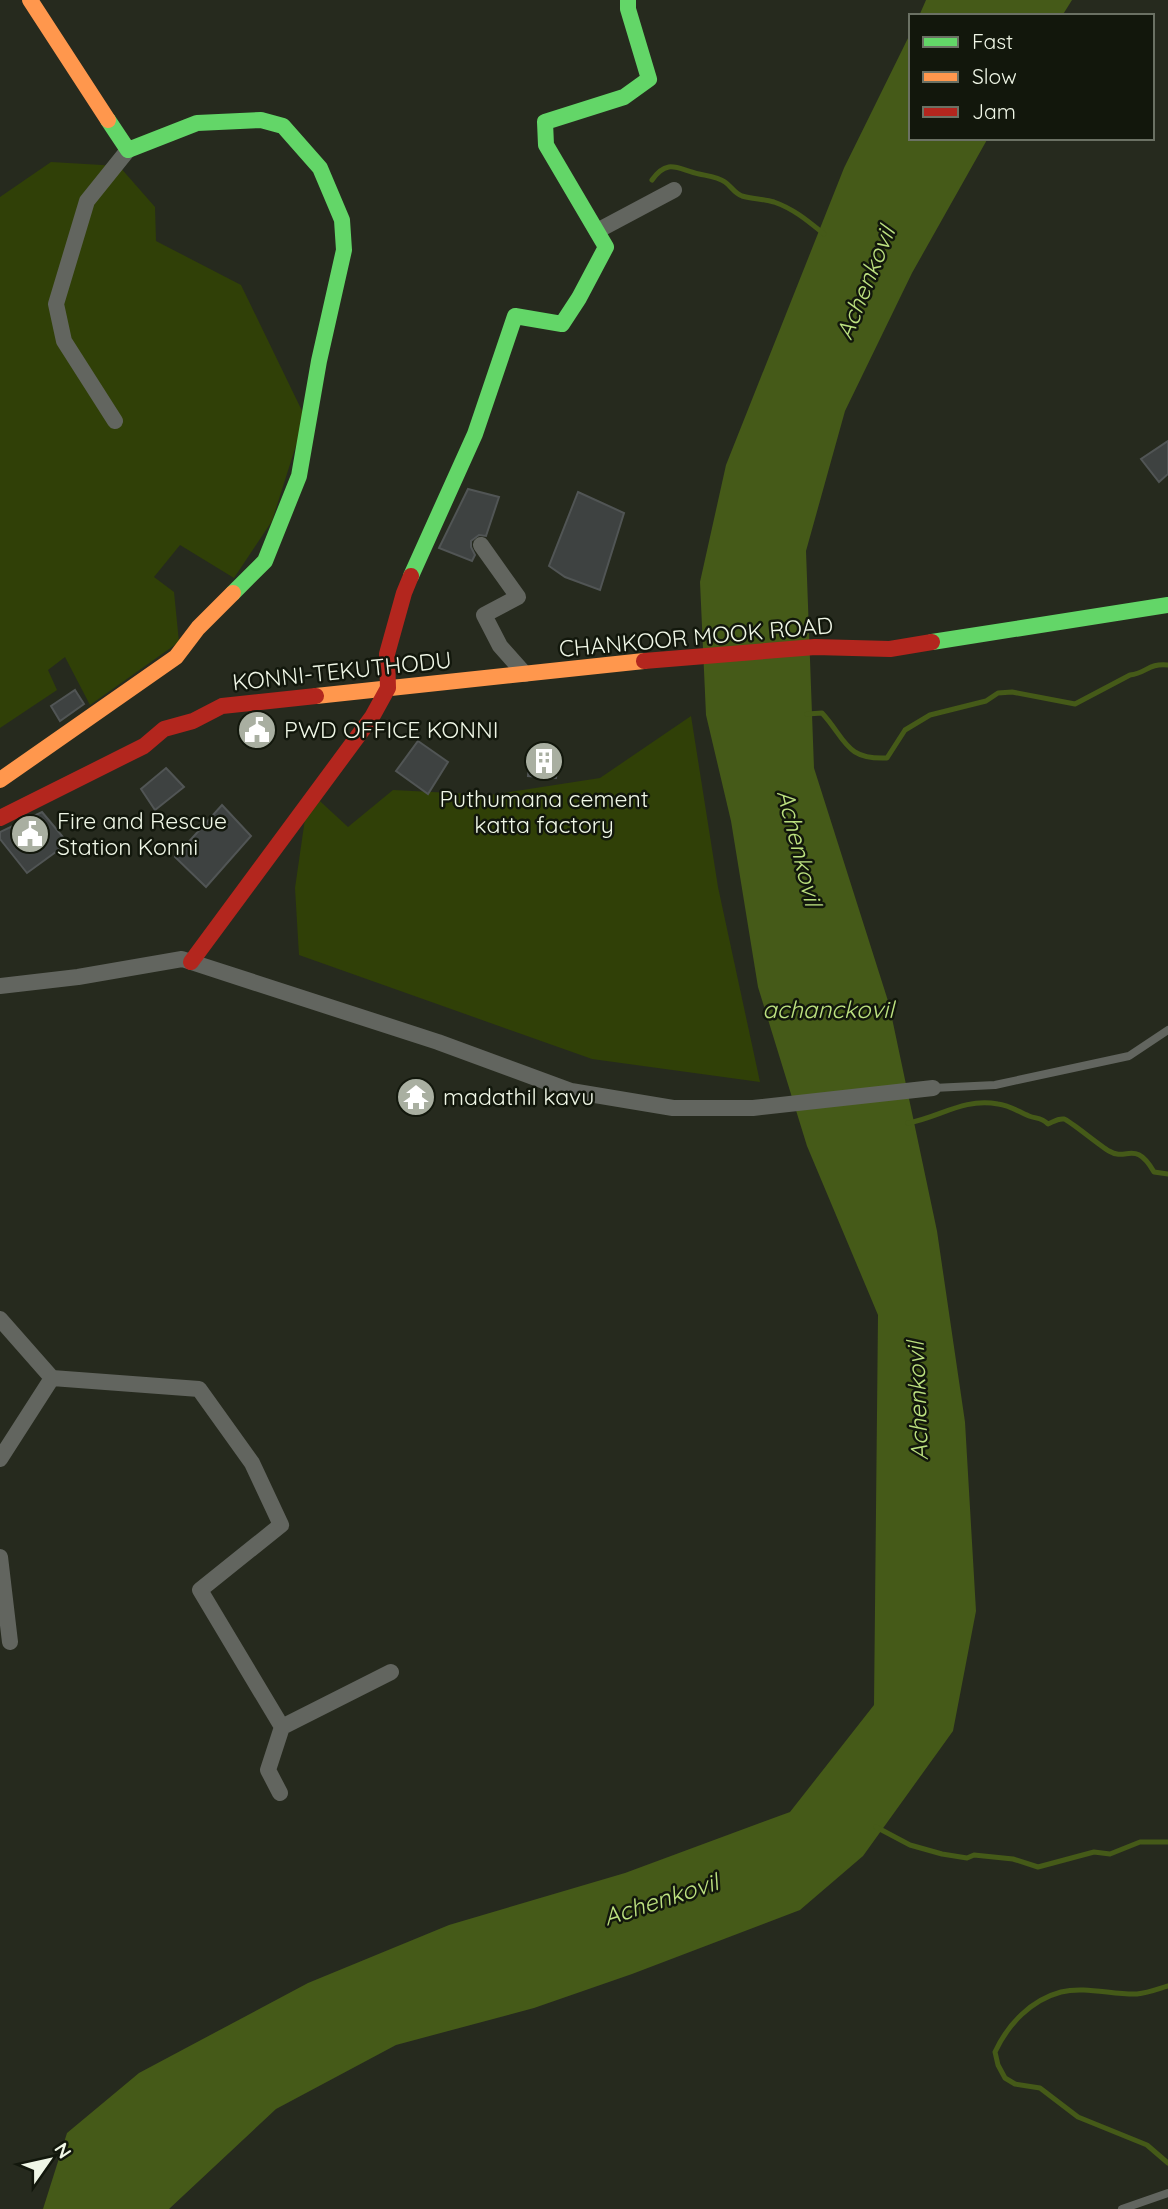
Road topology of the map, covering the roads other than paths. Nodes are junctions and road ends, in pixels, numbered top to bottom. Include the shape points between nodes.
1 (30, 0) edge
2 (628, 0) edge
3 (128, 150) junction
4 (674, 190) dead end
5 (597, 232) junction
6 (115, 421) dead end
7 (481, 545) dead end
8 (1168, 606) edge
9 (548, 671) joint
10 (525, 674) junction
11 (388, 688) junction
12 (0, 780) edge
13 (0, 818) edge
14 (191, 962) junction
15 (0, 986) edge
16 (1168, 1030) edge
17 (933, 1088) joint
18 (0, 1319) edge
19 (52, 1378) junction
20 (0, 1459) edge
21 (0, 1557) edge
22 (10, 1642) dead end
23 (391, 1672) dead end
24 (282, 1727) junction
25 (280, 1793) dead end
26 (1168, 2193) edge
27 (1122, 2209) edge

1 - 3 street
2 - 5 street via 649,79 624,97 545,122 546,145
3 - 6 street via 87,201 56,303 64,341
3 - 12 street via 197,123 261,120 283,126 320,168 342,219 344,250 299,476 265,561 198,628 176,657
4 - 5 street
5 - 11 street via 606,247 562,324 515,316 475,434 404,593 387,654
7 - 10 street via 519,597 484,615 500,646
8 - 9 street, CHANKOOR MOOK ROAD via 890,649 815,647
9 - 10 street, KONNI-TEKUTHODU
10 - 11 street, KONNI-TEKUTHODU
11 - 13 street, KONNI-TEKUTHODU via 222,706 164,729 144,746
11 - 14 street via 365,728
14 - 15 street via 182,959
14 - 17 street via 438,1042 571,1091 673,1108 753,1108
16 - 17 lane via 1129,1056 995,1085
18 - 19 street
19 - 20 street
19 - 24 street via 200,1389 252,1463 281,1525 200,1590
21 - 22 street
23 - 24 street
24 - 25 street via 268,1770
26 - 27 lane

